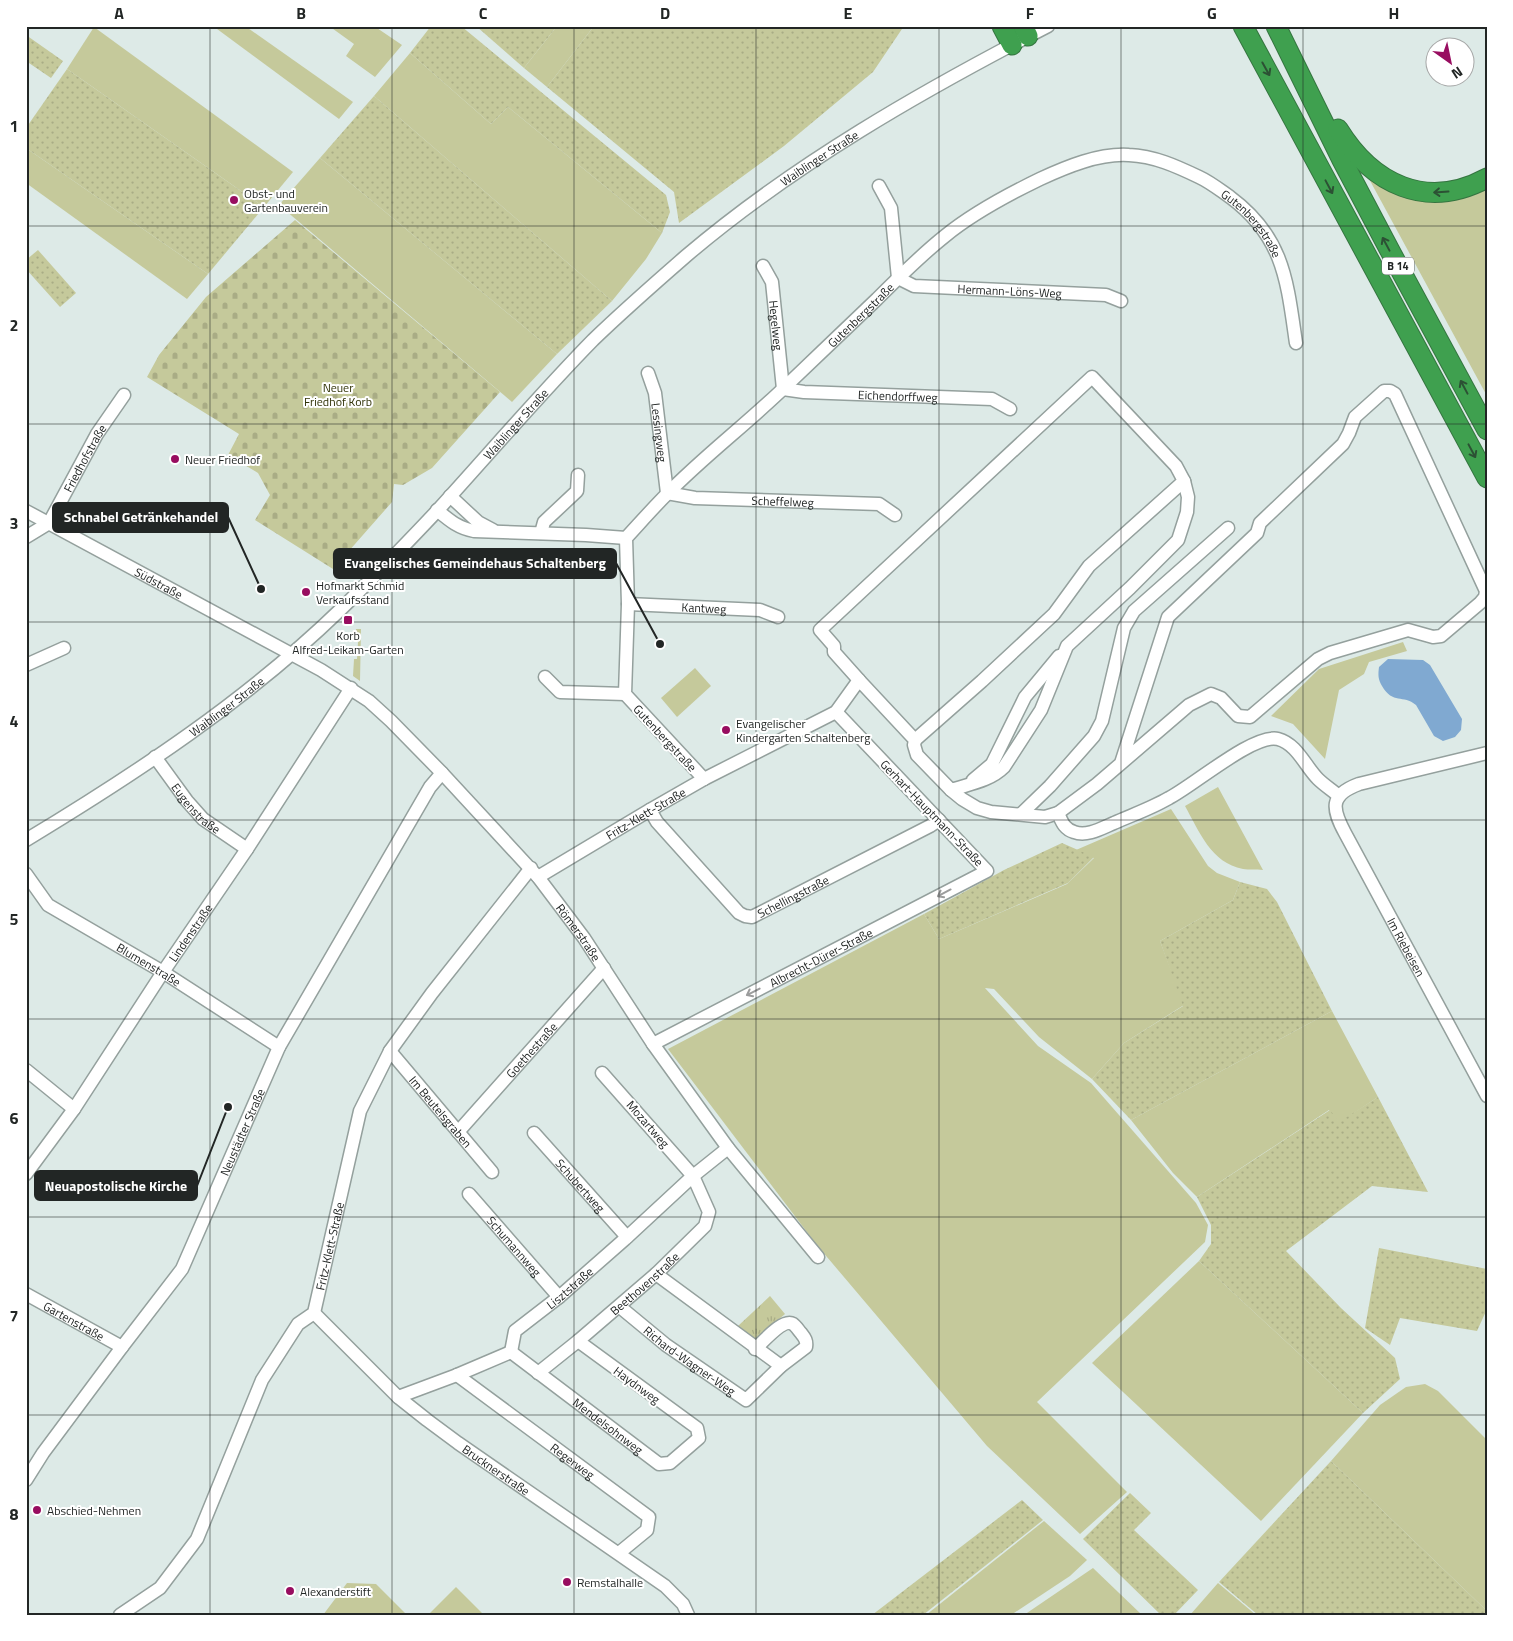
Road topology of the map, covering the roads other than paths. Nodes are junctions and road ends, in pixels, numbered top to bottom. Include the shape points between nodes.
1 (1002, 26) edge
2 (1048, 26) edge
3 (1243, 26) edge
4 (1276, 26) edge
5 (1021, 36) edge
6 (1313, 100) junction
7 (1487, 178) edge
8 (880, 186) dead end
9 (763, 266) dead end
10 (898, 278) junction
11 (1121, 301) dead end
12 (1296, 343) dead end
13 (648, 373) dead end
14 (783, 389) junction
15 (124, 394) dead end
16 (1010, 409) dead end
17 (1487, 430) edge
18 (578, 475) dead end
19 (1487, 478) edge
20 (1184, 481) junction
21 (667, 493) junction
22 (450, 496) junction
23 (438, 510) junction
24 (26, 511) edge
25 (895, 515) dead end
26 (49, 523) junction
27 (1228, 528) dead end
28 (500, 532) junction
29 (541, 533) junction
30 (26, 537) edge
31 (626, 538) junction
32 (628, 604) junction
33 (778, 617) dead end
34 (1067, 646) junction
35 (64, 648) dead end
36 (292, 653) junction
37 (26, 665) edge
38 (545, 677) dead end
39 (859, 680) junction
40 (351, 688) junction
41 (625, 694) junction
42 (836, 712) junction
43 (915, 740) junction
44 (1487, 753) edge
45 (156, 757) junction
46 (1121, 763) junction
47 (442, 773) junction
48 (704, 779) junction
49 (967, 784) junction
50 (951, 790) junction
51 (1339, 796) junction
52 (650, 810) junction
53 (1058, 813) junction
54 (1021, 814) junction
55 (939, 820) junction
56 (26, 840) edge
57 (247, 849) junction
58 (987, 871) joint
59 (534, 873) junction
60 (26, 874) edge
61 (604, 968) junction
62 (163, 972) junction
63 (653, 1044) junction
64 (279, 1047) junction
65 (390, 1051) junction
66 (26, 1070) edge
67 (602, 1073) dead end
68 (1487, 1096) edge
69 (74, 1109) junction
70 (458, 1132) junction
71 (534, 1132) dead end
72 (728, 1148) junction
73 (492, 1172) dead end
74 (26, 1174) edge
75 (693, 1176) junction
76 (469, 1194) dead end
77 (627, 1237) junction
78 (818, 1257) dead end
79 (656, 1274) junction
80 (26, 1294) edge
81 (559, 1296) junction
82 (620, 1306) junction
83 (314, 1313) junction
84 (578, 1342) junction
85 (122, 1346) junction
86 (755, 1349) junction
87 (511, 1352) junction
88 (781, 1366) junction
89 (538, 1373) junction
90 (457, 1375) junction
91 (398, 1397) junction
92 (697, 1428) joint
93 (26, 1480) edge
94 (620, 1553) junction
95 (120, 1615) edge
96 (688, 1615) edge

1 - 5 highway
2 - 5 street, Waiblinger Straße
3 -> 19 highway, B 14
4 - 6 highway, B 14
5 - 22 street, Waiblinger Straße via 867,126 706,240 594,339
7 -> 6 highway via 1456,190 1437,192 1420,191 1386,180 1368,167 1328,113
17 -> 6 highway, B 14
8 - 10 street via 891,208
9 - 14 street, Hegelweg via 772,282
10 - 11 street, Hermann-Löns-Weg via 914,286 1106,294
10 - 12 street, Gutenbergstraße via 973,216 1058,170 1107,157 1151,158 1207,181 1243,207 1262,228 1278,255 1288,289
10 - 14 street, Gutenbergstraße
13 - 21 street, Lessingweg via 655,393
14 - 16 street, Eichendorffweg via 992,399
14 - 21 street, Gutenbergstraße
15 - 26 street, Friedhofstraße via 97,434
18 - 29 street via 577,491 544,522
20 - 34 street via 1187,512 1178,540
20 - 39 street via 1176,466 1092,377 820,630
20 - 43 street via 1089,566 1054,614
21 - 25 street, Scheffelweg via 695,498 879,504
21 - 31 street, Gutenbergstraße
22 - 23 street, Waiblinger Straße
22 - 28 street via 478,522
23 - 28 street via 463,529
23 - 36 street, Waiblinger Straße via 339,611
24 - 26 street, Südstraße
26 - 30 street
26 - 36 street, Südstraße
27 - 54 street via 1134,611 1124,628 1102,721 1094,736
28 - 29 street
29 - 31 street
31 - 32 street, Gutenbergstraße
32 - 33 street, Kantweg via 760,610
32 - 41 street, Gutenbergstraße
34 - 49 street via 1025,697 992,764
34 - 49 street via 1041,710 1004,768 991,777
35 - 37 street
36 - 40 street, Römerstraße
36 - 45 street, Waiblinger Straße
38 - 41 street via 560,692
39 - 42 street
39 - 43 street
40 - 47 street, Römerstraße via 369,701
40 - 57 street, Lindenstraße
41 - 48 street, Gutenbergstraße
42 - 48 street, Fritz-Klett-Straße
42 - 55 street, Gerhart-Hauptmann-Straße
43 - 50 street via 917,755
44 - 51 street via 1358,784
45 - 56 street, Waiblinger Straße
45 - 57 street, Eugenstraße via 204,819
46 - 46 street via 1168,617 1257,533 1260,523 1343,444 1355,417 1384,391 1395,394 1486,591 1485,598 1441,636 1408,630 1318,659 1250,717 1238,716 1222,698 1211,694 1189,705
46 - 53 street
47 - 59 street, Römerstraße
47 - 64 street, Neustädter Straße via 430,787
48 - 52 street, Fritz-Klett-Straße
49 - 50 street
50 - 54 street via 977,808
51 - 53 street via 1318,779 1287,743 1277,739 1263,740 1248,747 1170,798 1098,830 1074,833 1064,827
51 - 68 street, Im Riebeisen via 1335,805 1338,821
52 - 55 street, Schellingstraße via 657,822 740,912 752,917
52 - 59 street, Fritz-Klett-Straße
53 - 54 street via 1046,817
55 - 58 street, Gerhart-Hauptmann-Straße
57 - 62 street, Lindenstraße
58 -> 63 street, Albrecht-Dürer-Straße
59 - 61 street, Römerstraße
59 - 65 street, Fritz-Klett-Straße via 432,992
60 - 62 street, Blumenstraße via 48,905
61 - 63 street, Römerstraße
61 - 70 street, Goethestraße
62 - 64 street, Blumenstraße
62 - 69 street, Lindenstraße
63 - 72 street, Römerstraße
64 - 85 street, Neustädter Straße via 182,1269
65 - 70 street, Im Beutelsgraben
65 - 83 street, Fritz-Klett-Straße via 360,1110
66 - 69 street
67 - 75 street, Mozartweg
69 - 74 street, Lindenstraße
70 - 73 street, Im Beutelsgraben
71 - 77 street, Schubertweg
72 - 75 street, Lisztstraße
72 - 78 street, Römerstraße
75 - 77 street, Lisztstraße
75 - 79 street, Beethovenstraße via 709,1212 704,1226
76 - 81 street, Schumannweg
77 - 81 street, Lisztstraße
79 - 82 street, Beethovenstraße
79 - 86 street
80 - 85 street, Gartenstraße
81 - 87 street, Lisztstraße via 515,1331
82 - 84 street, Beethovenstraße
82 - 88 street, Richard-Wagner-Weg via 666,1345 746,1400
83 - 91 street, Brucknerstraße
83 - 95 street via 298,1324 262,1380 197,1538 160,1588
84 - 89 street, Beethovenstraße
84 - 92 street, Haydnweg
85 - 93 street, Neustädter Straße
86 - 88 street
86 - 88 street via 780,1326 794,1324 806,1339 806,1347
87 - 89 street, Mendelsohnweg
87 - 90 street
89 - 92 street, Mendelsohnweg via 659,1464 670,1463 698,1438
90 - 91 street
90 - 94 street, Regerweg via 649,1517 647,1530
91 - 94 street, Brucknerstraße via 458,1443
94 - 96 street, Brucknerstraße via 665,1586 683,1604

